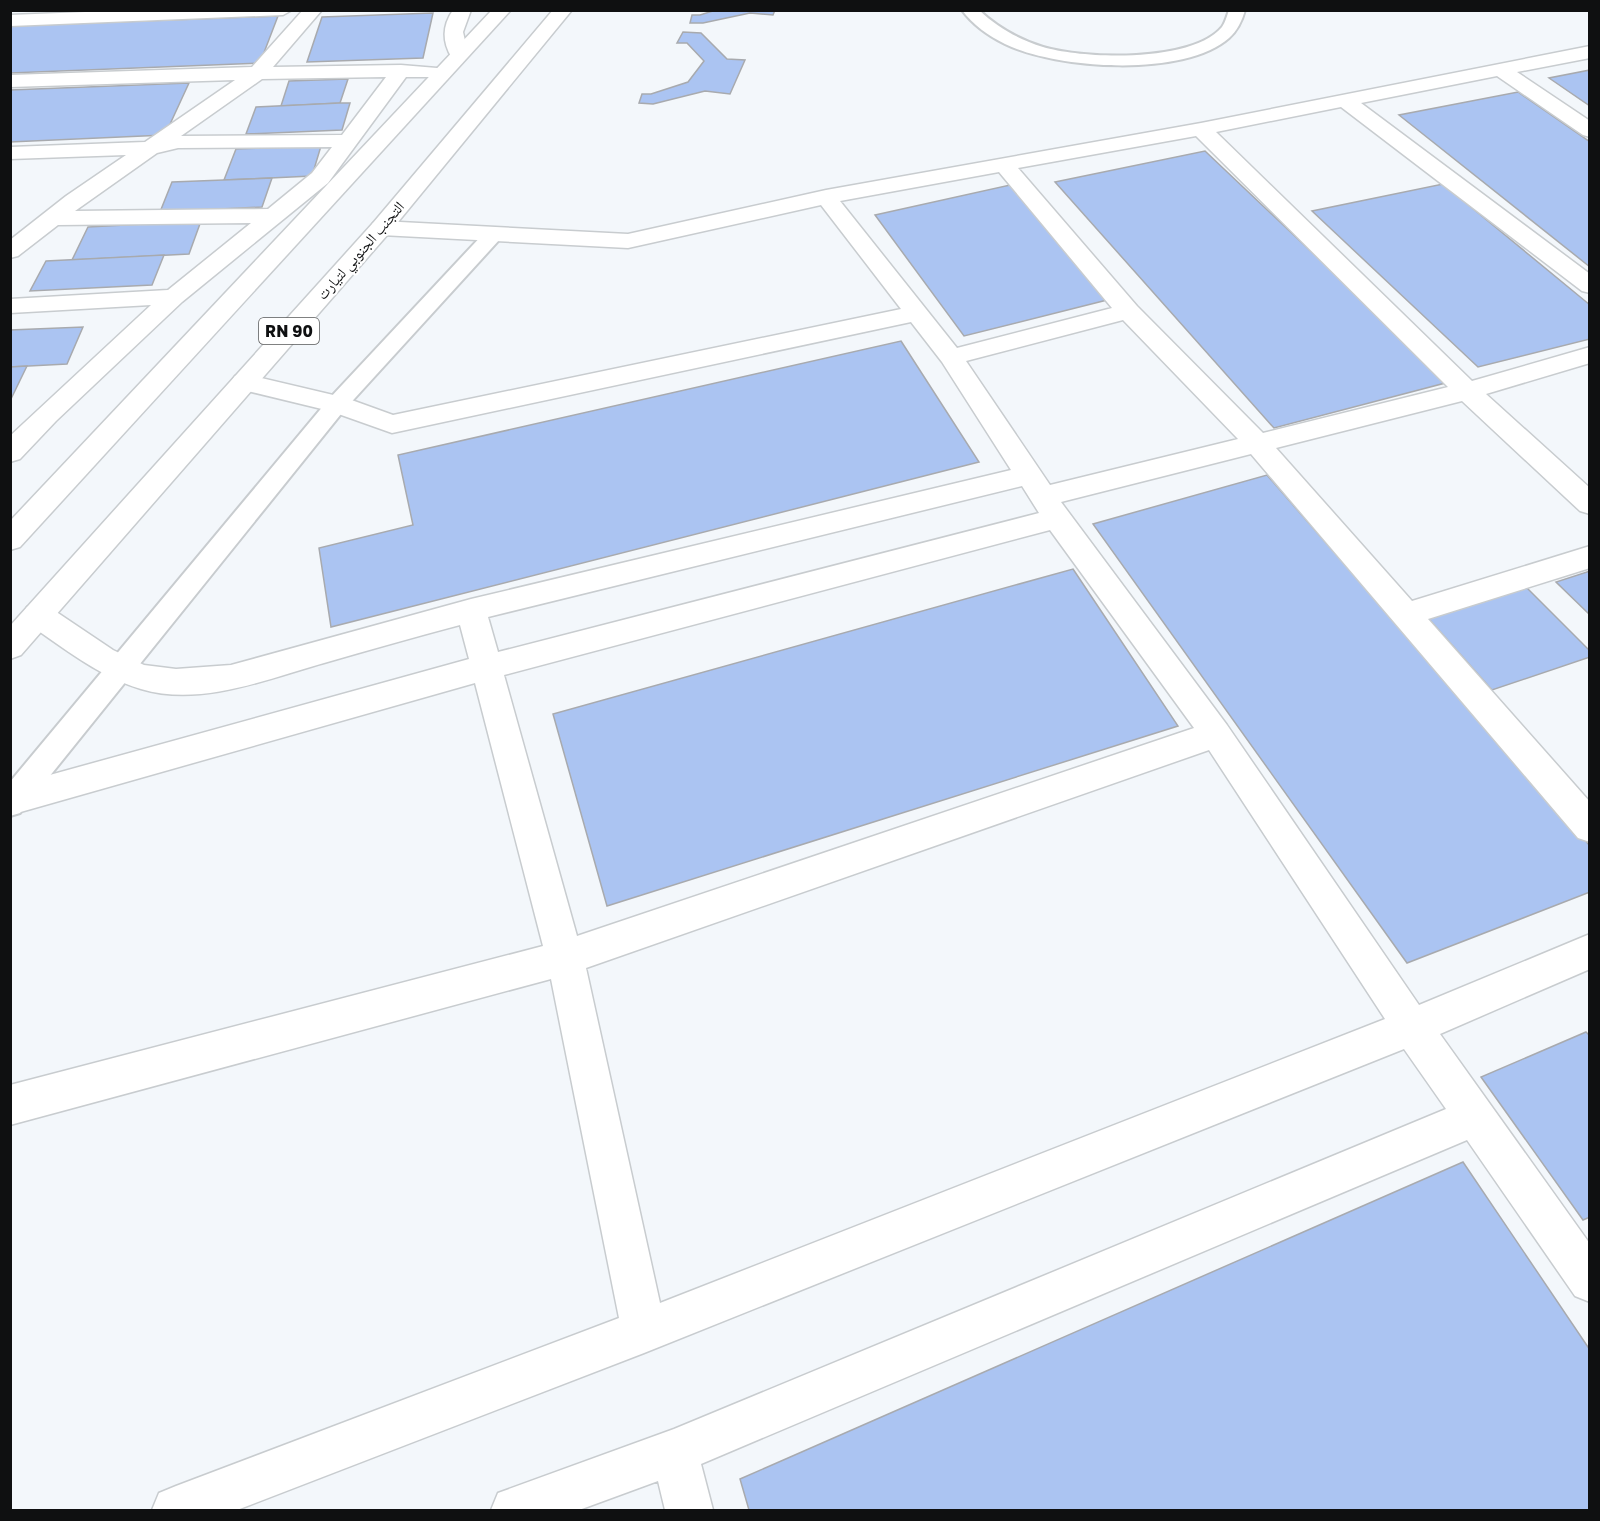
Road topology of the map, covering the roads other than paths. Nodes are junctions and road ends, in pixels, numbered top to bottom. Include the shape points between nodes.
1 (283, 10) edge
2 (313, 10) edge
3 (462, 10) edge
4 (502, 10) edge
5 (563, 10) edge
6 (969, 10) edge
7 (1237, 10) edge
8 (70, 15) edge
9 (10, 21) edge
10 (1590, 52) edge
11 (459, 54) junction
12 (401, 70) junction
13 (1501, 70) junction
14 (257, 73) junction
15 (442, 73) junction
16 (10, 81) edge
17 (1344, 100) junction
18 (1201, 129) junction
19 (1590, 131) edge
20 (347, 141) junction
21 (149, 148) junction
22 (10, 153) edge
23 (1005, 166) junction
24 (826, 197) junction
25 (273, 216) junction
26 (52, 218) junction
27 (381, 228) junction
28 (493, 235) junction
29 (10, 251) edge
30 (1590, 286) edge
31 (174, 297) junction
32 (10, 306) edge
33 (1128, 311) junction
34 (916, 313) junction
35 (1590, 355) edge
36 (951, 357) junction
37 (244, 382) junction
38 (1467, 391) junction
39 (337, 404) junction
40 (47, 415) junction
41 (10, 416) edge
42 (1257, 443) junction
43 (10, 453) edge
44 (1042, 496) junction
45 (1590, 504) edge
46 (10, 540) edge
47 (1590, 557) edge
48 (471, 610) junction
49 (38, 615) junction
50 (1405, 615) junction
51 (10, 647) edge
52 (486, 667) junction
53 (119, 668) junction
54 (1216, 734) junction
55 (12, 802) edge
56 (1590, 827) edge
57 (1590, 951) edge
58 (564, 958) junction
59 (1412, 1027) junction
60 (10, 1105) edge
61 (1475, 1117) junction
62 (1584, 1262) edge
63 (644, 1331) junction
64 (674, 1452) junction
65 (176, 1510) edge
66 (515, 1510) edge
67 (689, 1510) edge

1 - 8 main road
2 - 14 main road
3 - 11 main road via 453,30
4 - 11 main road
5 - 27 main road, التجنب الجنوبي لتيارت / RN 90
6 - 7 lane via 980,24 1014,42 1059,56 1109,62 1159,59 1200,48 1227,32
8 - 9 main road
10 - 13 main road
11 - 15 main road
12 - 14 main road
12 - 15 main road
12 - 20 main road
13 - 17 main road
13 - 19 main road
14 - 16 main road
14 - 21 main road
15 - 46 main road
17 - 18 main road
17 - 30 main road
18 - 23 main road
18 - 38 main road
20 - 21 main road via 178,142
20 - 25 main road via 320,178
21 - 22 main road
21 - 26 main road
23 - 24 main road
23 - 33 main road
24 - 28 main road via 628,241
24 - 34 main road
25 - 26 main road
25 - 31 main road
26 - 29 main road
27 - 28 main road
27 - 37 main road, التجنب الجنوبي لتيارت / RN 90
28 - 39 lane
31 - 32 main road
31 - 40 main road
33 - 36 main road
33 - 42 main road
34 - 36 main road
34 - 39 main road via 392,424
35 - 38 main road
36 - 44 main road
37 - 39 main road
37 - 49 main road, التجنب الجنوبي لتيارت / RN 90
38 - 42 main road
38 - 45 main road
39 - 53 lane
40 - 41 main road
40 - 43 main road
42 - 44 main road
42 - 50 main road
44 - 48 main road
44 - 52 main road
44 - 54 main road
47 - 50 main road
48 - 52 main road
48 - 53 main road via 231,677 172,682
49 - 51 main road, التجنب الجنوبي لتيارت / RN 90
49 - 53 main road
50 - 56 main road
52 - 55 main road
52 - 58 main road
53 - 55 lane
54 - 58 main road
54 - 59 main road
57 - 59 main road
58 - 60 main road
58 - 63 main road
59 - 61 main road
59 - 63 main road
61 - 62 main road
61 - 64 main road
63 - 65 main road
64 - 66 main road
64 - 67 main road

